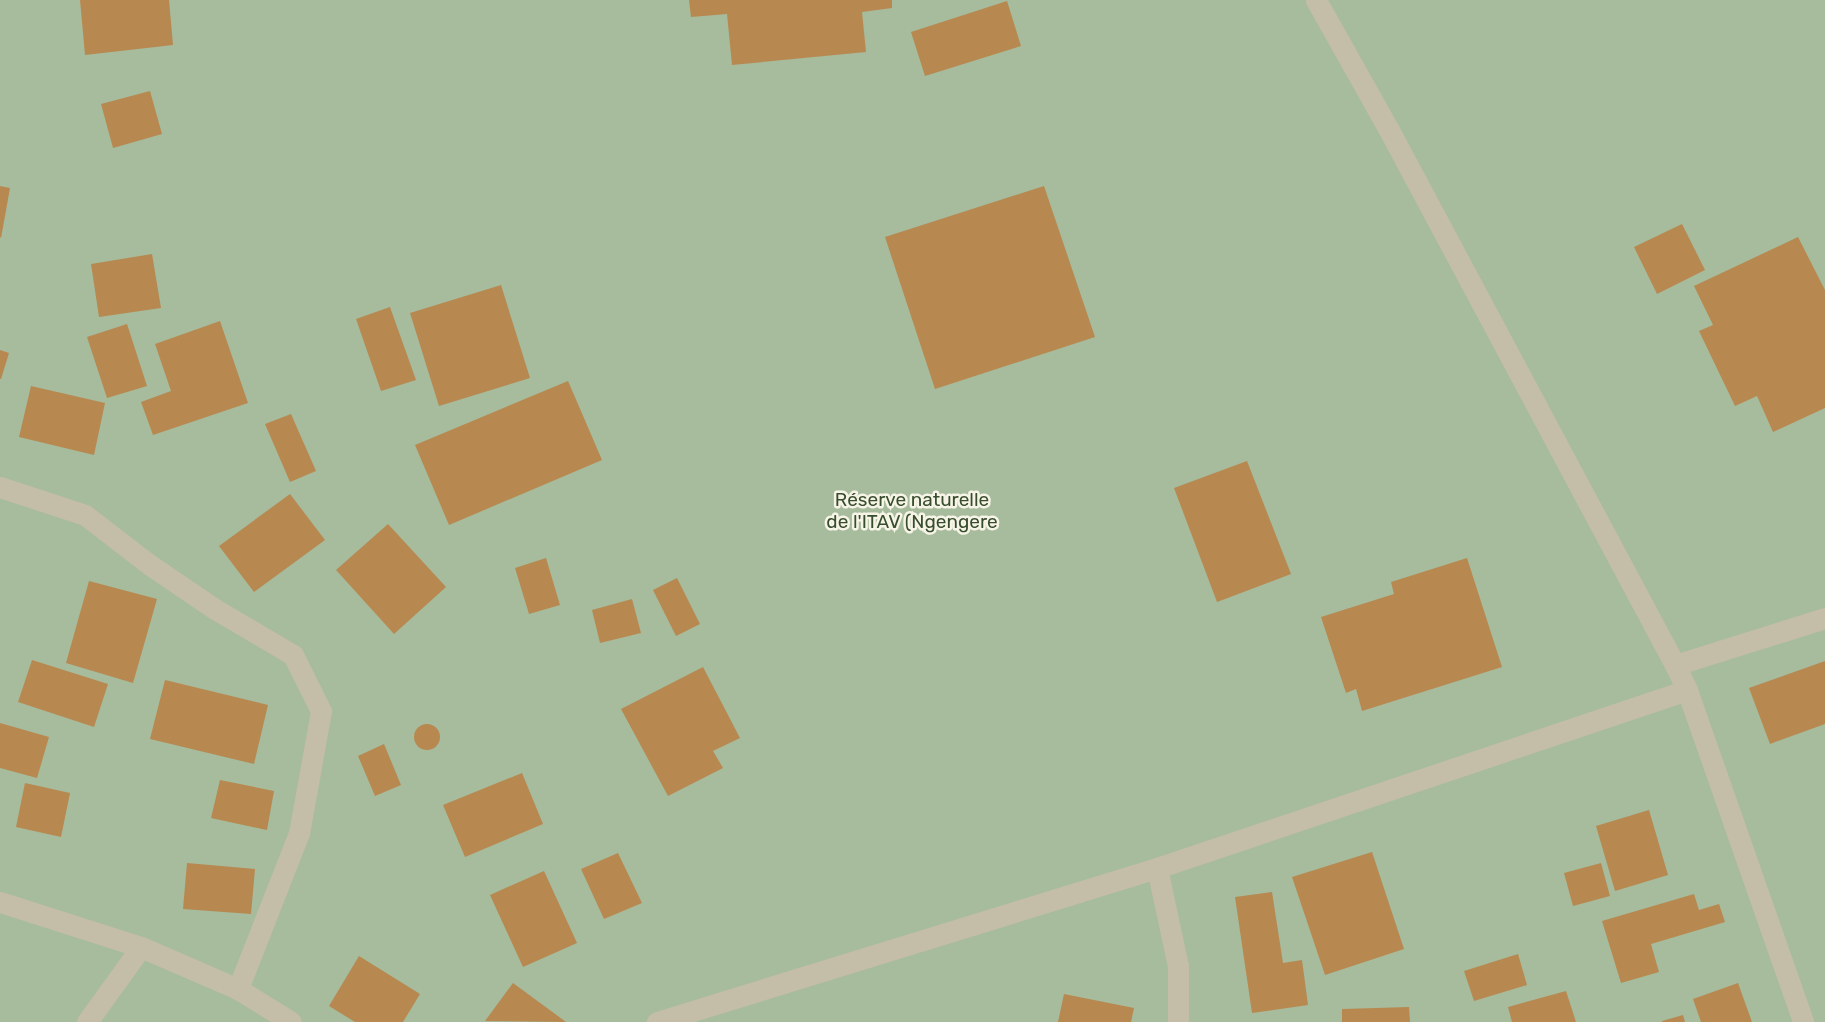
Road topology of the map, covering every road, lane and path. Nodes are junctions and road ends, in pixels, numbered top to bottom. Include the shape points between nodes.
1 (1316, 0) edge
2 (0, 487) edge
3 (1825, 618) edge
4 (1675, 665) junction
5 (1686, 691) junction
6 (1157, 868) junction
7 (0, 902) edge
8 (141, 947) junction
9 (237, 989) junction
10 (87, 1022) edge
11 (291, 1022) edge
12 (657, 1022) edge
13 (1178, 1022) edge
14 (1803, 1022) edge

1 - 4 street
2 - 9 street via 85,515 172,580 293,655 321,711 299,833
3 - 4 street
4 - 5 street
5 - 6 street
5 - 14 street
6 - 12 street
6 - 13 street via 1178,966
7 - 8 street
8 - 9 street
8 - 10 street
9 - 11 street

